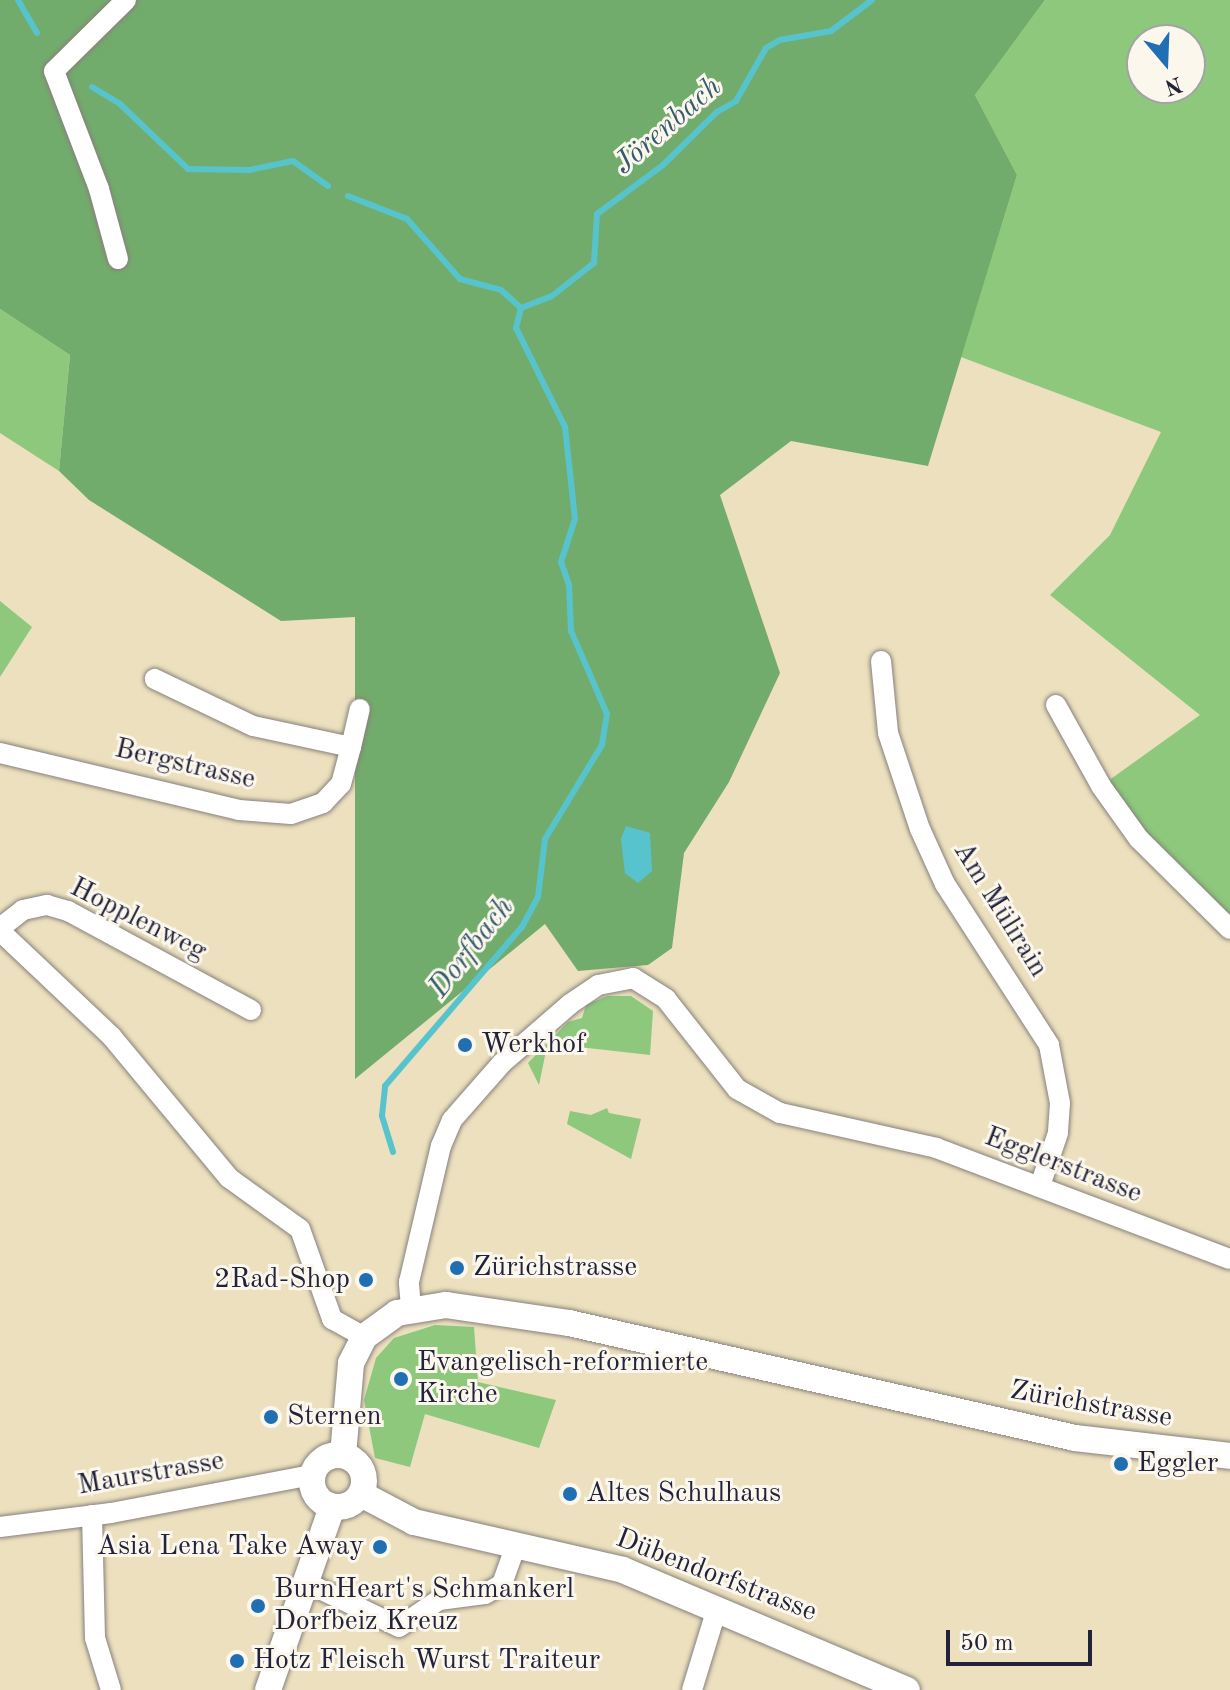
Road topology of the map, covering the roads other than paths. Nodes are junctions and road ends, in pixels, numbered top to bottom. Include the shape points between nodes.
1 (126, 0) edge
2 (118, 259) dead end
3 (881, 661) dead end
4 (155, 679) dead end
5 (1056, 705) dead end
6 (360, 709) dead end
7 (351, 747) junction
8 (0, 753) edge
9 (0, 929) edge
10 (1230, 929) edge
11 (251, 1010) dead end
12 (1040, 1186) junction
13 (1230, 1259) edge
14 (411, 1307) junction
15 (364, 1337) junction
16 (343, 1455) junction
17 (1230, 1456) edge
18 (312, 1475) junction
19 (361, 1494) junction
20 (332, 1507) junction
21 (92, 1515) junction
22 (0, 1527) edge
23 (516, 1545) junction
24 (303, 1581) junction
25 (717, 1608) junction
26 (111, 1690) edge
27 (268, 1690) edge
28 (692, 1690) edge
29 (907, 1690) edge

1 - 2 street via 54,71 99,189
3 - 12 street, Am Mülirain via 888,733 920,829 945,884 1049,1045 1060,1103 1058,1133
4 - 7 street, Bergstrasse via 253,726
5 - 10 street via 1101,786 1139,839
6 - 7 street
7 - 8 street, Bergstrasse via 341,784 323,803 291,814 239,810
9 - 11 street, Hopplenweg via 23,910 47,905 68,911
9 - 15 street via 112,1037 229,1178 300,1229 332,1319
12 - 13 street, Egglerstrasse
12 - 14 street, Egglerstrasse via 936,1148 806,1121 758,1102 721,1075 666,999 633,978 598,985 502,1063 452,1120 409,1282
14 - 15 main road
14 - 17 main road, Zürichstrasse via 506,1311 1075,1438
15 - 16 main road via 351,1363
16 - 18 main road via 324,1459
16 - 19 main road via 360,1467
18 - 20 main road via 317,1499
18 - 21 street, Maurstrasse
19 - 20 main road via 349,1505
19 - 23 main road, Dübendorfstrasse via 414,1522
20 - 24 main road
21 - 22 street, Maurstrasse
21 - 26 street via 95,1638
23 - 24 street via 502,1584 485,1594 439,1600 399,1627
23 - 25 main road, Dübendorfstrasse via 623,1570
24 - 27 main road
25 - 28 street
25 - 29 main road, Dübendorfstrasse

